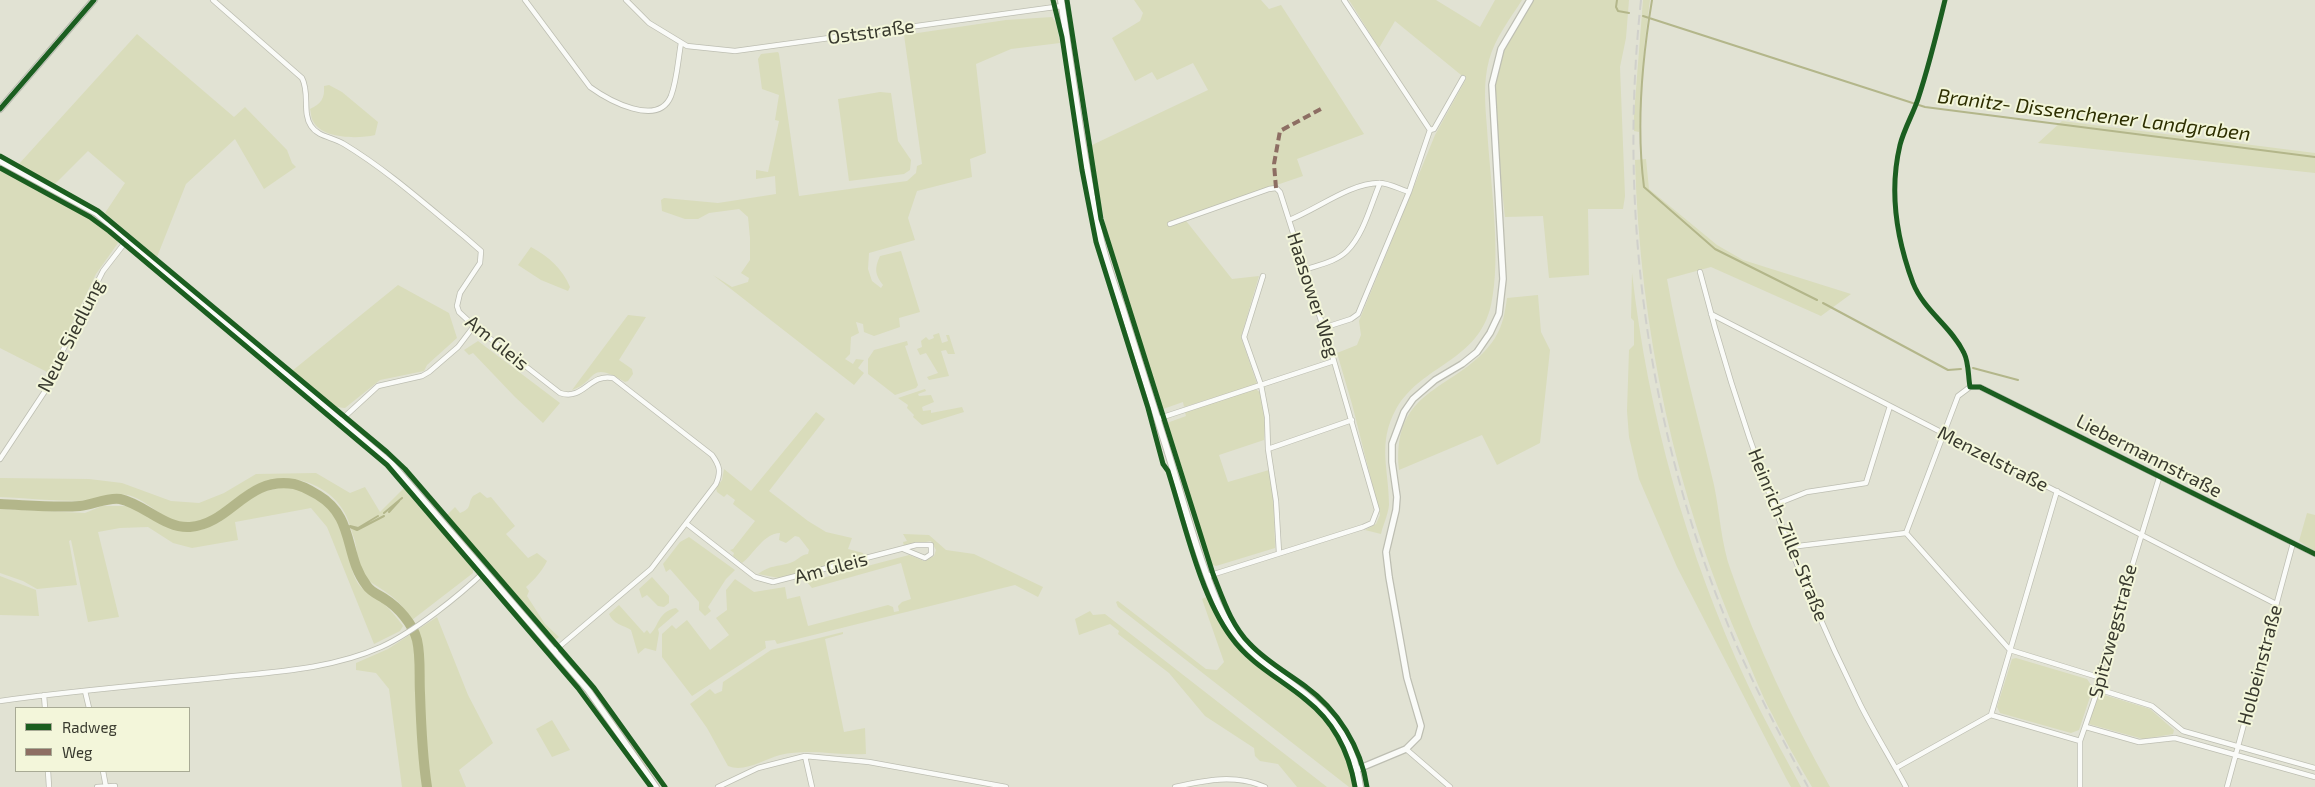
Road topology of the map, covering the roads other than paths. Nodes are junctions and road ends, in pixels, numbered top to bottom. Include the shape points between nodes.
1 (94, 0) edge
2 (213, 0) edge
3 (525, 0) edge
4 (626, 0) edge
5 (1344, 0) edge
6 (1530, 0) edge
7 (1062, 3) edge
8 (681, 43) junction
9 (1463, 78) dead end
10 (0, 109) edge
11 (1430, 130) junction
12 (0, 161) edge
13 (1380, 183) junction
14 (1409, 192) junction
15 (1289, 220) junction
16 (1170, 224) dead end
17 (128, 240) junction
18 (1304, 270) junction
19 (1700, 272) dead end
20 (1263, 276) dead end
21 (1711, 314) junction
22 (474, 326) junction
23 (1324, 328) junction
24 (1334, 361) junction
25 (1261, 385) junction
26 (1890, 406) junction
27 (1157, 419) junction
28 (341, 420) junction
29 (1352, 420) junction
30 (1943, 433) junction
31 (1268, 448) junction
32 (0, 459) edge
33 (2159, 478) junction
34 (2056, 491) junction
35 (1774, 505) junction
36 (686, 524) junction
37 (1906, 532) junction
38 (2140, 534) junction
39 (2293, 543) junction
40 (1790, 547) junction
41 (903, 549) junction
42 (1279, 553) junction
43 (2315, 554) edge
44 (485, 571) junction
45 (1208, 576) junction
46 (2276, 604) junction
47 (2010, 650) junction
48 (554, 651) junction
49 (2098, 677) junction
50 (2098, 689) junction
51 (85, 691) junction
52 (44, 695) junction
53 (0, 702) edge
54 (45, 707) edge
55 (89, 707) edge
56 (1991, 715) junction
57 (2086, 727) junction
58 (2080, 741) junction
59 (2238, 746) junction
60 (1406, 749) junction
61 (2236, 754) junction
62 (805, 756) junction
63 (1896, 768) junction
64 (2315, 768) edge
65 (1358, 769) junction
66 (48, 772) edge
67 (103, 772) edge
68 (2315, 777) edge
69 (115, 786) edge
70 (49, 787) edge
71 (97, 787) edge
72 (106, 787) edge
73 (656, 787) edge
74 (718, 787) edge
75 (812, 787) edge
76 (1006, 787) edge
77 (1175, 787) edge
78 (1265, 787) edge
79 (1360, 787) edge
80 (1450, 787) edge
81 (1906, 787) edge
82 (2080, 787) edge
83 (2227, 787) edge

1 - 10 street
2 - 22 street, Am Gleis via 302,78 307,89 308,121 313,129 342,142 364,157 481,251 480,263 457,301 459,312
3 - 8 street via 590,87 637,110 648,112 665,105 671,96
4 - 8 street, Oststraße via 649,23
5 - 11 street
6 - 60 street via 1501,49 1492,85 1503,279 1499,314 1477,352 1413,399 1404,412 1392,444 1397,497 1386,552 1407,678 1421,726 1418,737
7 - 8 street, Oststraße via 735,51 704,49
7 - 27 main road via 1105,254
9 - 11 street via 1434,129
11 - 14 street
12 - 17 street via 96,213
13 - 14 street
13 - 15 street via 1344,193
13 - 18 street via 1347,251 1334,260
14 - 23 street via 1358,314
15 - 16 street, Haasower Weg via 1280,192 1273,188
15 - 18 street, Haasower Weg
17 - 28 street
17 - 32 street, Neue Siedlung via 103,271 61,354 55,376
18 - 23 street, Haasower Weg
19 - 21 street, Heinrich-Zille-Straße
20 - 25 street via 1244,337
21 - 26 street, Menzelstraße
21 - 35 street, Heinrich-Zille-Straße via 1742,418
22 - 28 street via 458,347 429,372 378,386
22 - 36 street, Am Gleis via 560,393 569,396 579,394 591,381 605,376 613,378 712,455 719,464 716,484
23 - 24 street, Haasower Weg
24 - 25 street
24 - 29 street, Haasower Weg
25 - 27 street
25 - 31 street
26 - 30 street, Menzelstraße
26 - 35 street via 1866,483 1807,492
27 - 45 main road
28 - 44 street via 392,464
29 - 31 street
29 - 42 street, Haasower Weg via 1377,510 1372,523
30 - 33 street, Liebermannstraße via 1962,391 1970,386 1980,387
30 - 34 street, Menzelstraße
30 - 37 street, Liebermannstraße
31 - 42 street
33 - 38 street, Spitzwegstraße
33 - 39 street, Liebermannstraße
34 - 38 street, Menzelstraße
34 - 47 street
35 - 40 street, Heinrich-Zille-Straße
36 - 41 street, Am Gleis via 755,578 764,581 780,582
36 - 48 street, Am Gleis via 651,569
37 - 40 street
37 - 47 street
38 - 46 street, Menzelstraße
38 - 49 street, Spitzwegstraße
39 - 43 street, Liebermannstraße
39 - 46 street, Holbeinstraße
40 - 63 street, Heinrich-Zille-Straße via 1860,705
41 - 41 street, Am Gleis via 926,544 931,545 932,554 926,558
42 - 45 street
44 - 48 street
44 - 51 street via 406,633 382,647 338,662 312,668
45 - 65 main road via 1224,617 1242,643 1328,713 1345,738
46 - 59 street, Holbeinstraße
47 - 49 street
47 - 56 street
48 - 73 street via 588,690
49 - 50 street, Spitzwegstraße
50 - 57 street, Spitzwegstraße
50 - 59 street via 2152,706 2183,731
51 - 52 street
51 - 55 street
52 - 53 street
52 - 54 street
56 - 58 street
56 - 63 street
57 - 58 street, Spitzwegstraße
57 - 61 street via 2139,742 2175,738
58 - 82 street, Spitzwegstraße
59 - 61 street, Holbeinstraße
59 - 64 street
60 - 65 street
60 - 80 street
61 - 68 street
61 - 83 street, Holbeinstraße
62 - 74 street via 758,768
62 - 75 street
62 - 76 street via 869,762
63 - 81 street, Heinrich-Zille-Straße
65 - 79 main road
66 - 70 street
67 - 72 street
69 - 72 street
71 - 72 street
77 - 78 street via 1222,779

